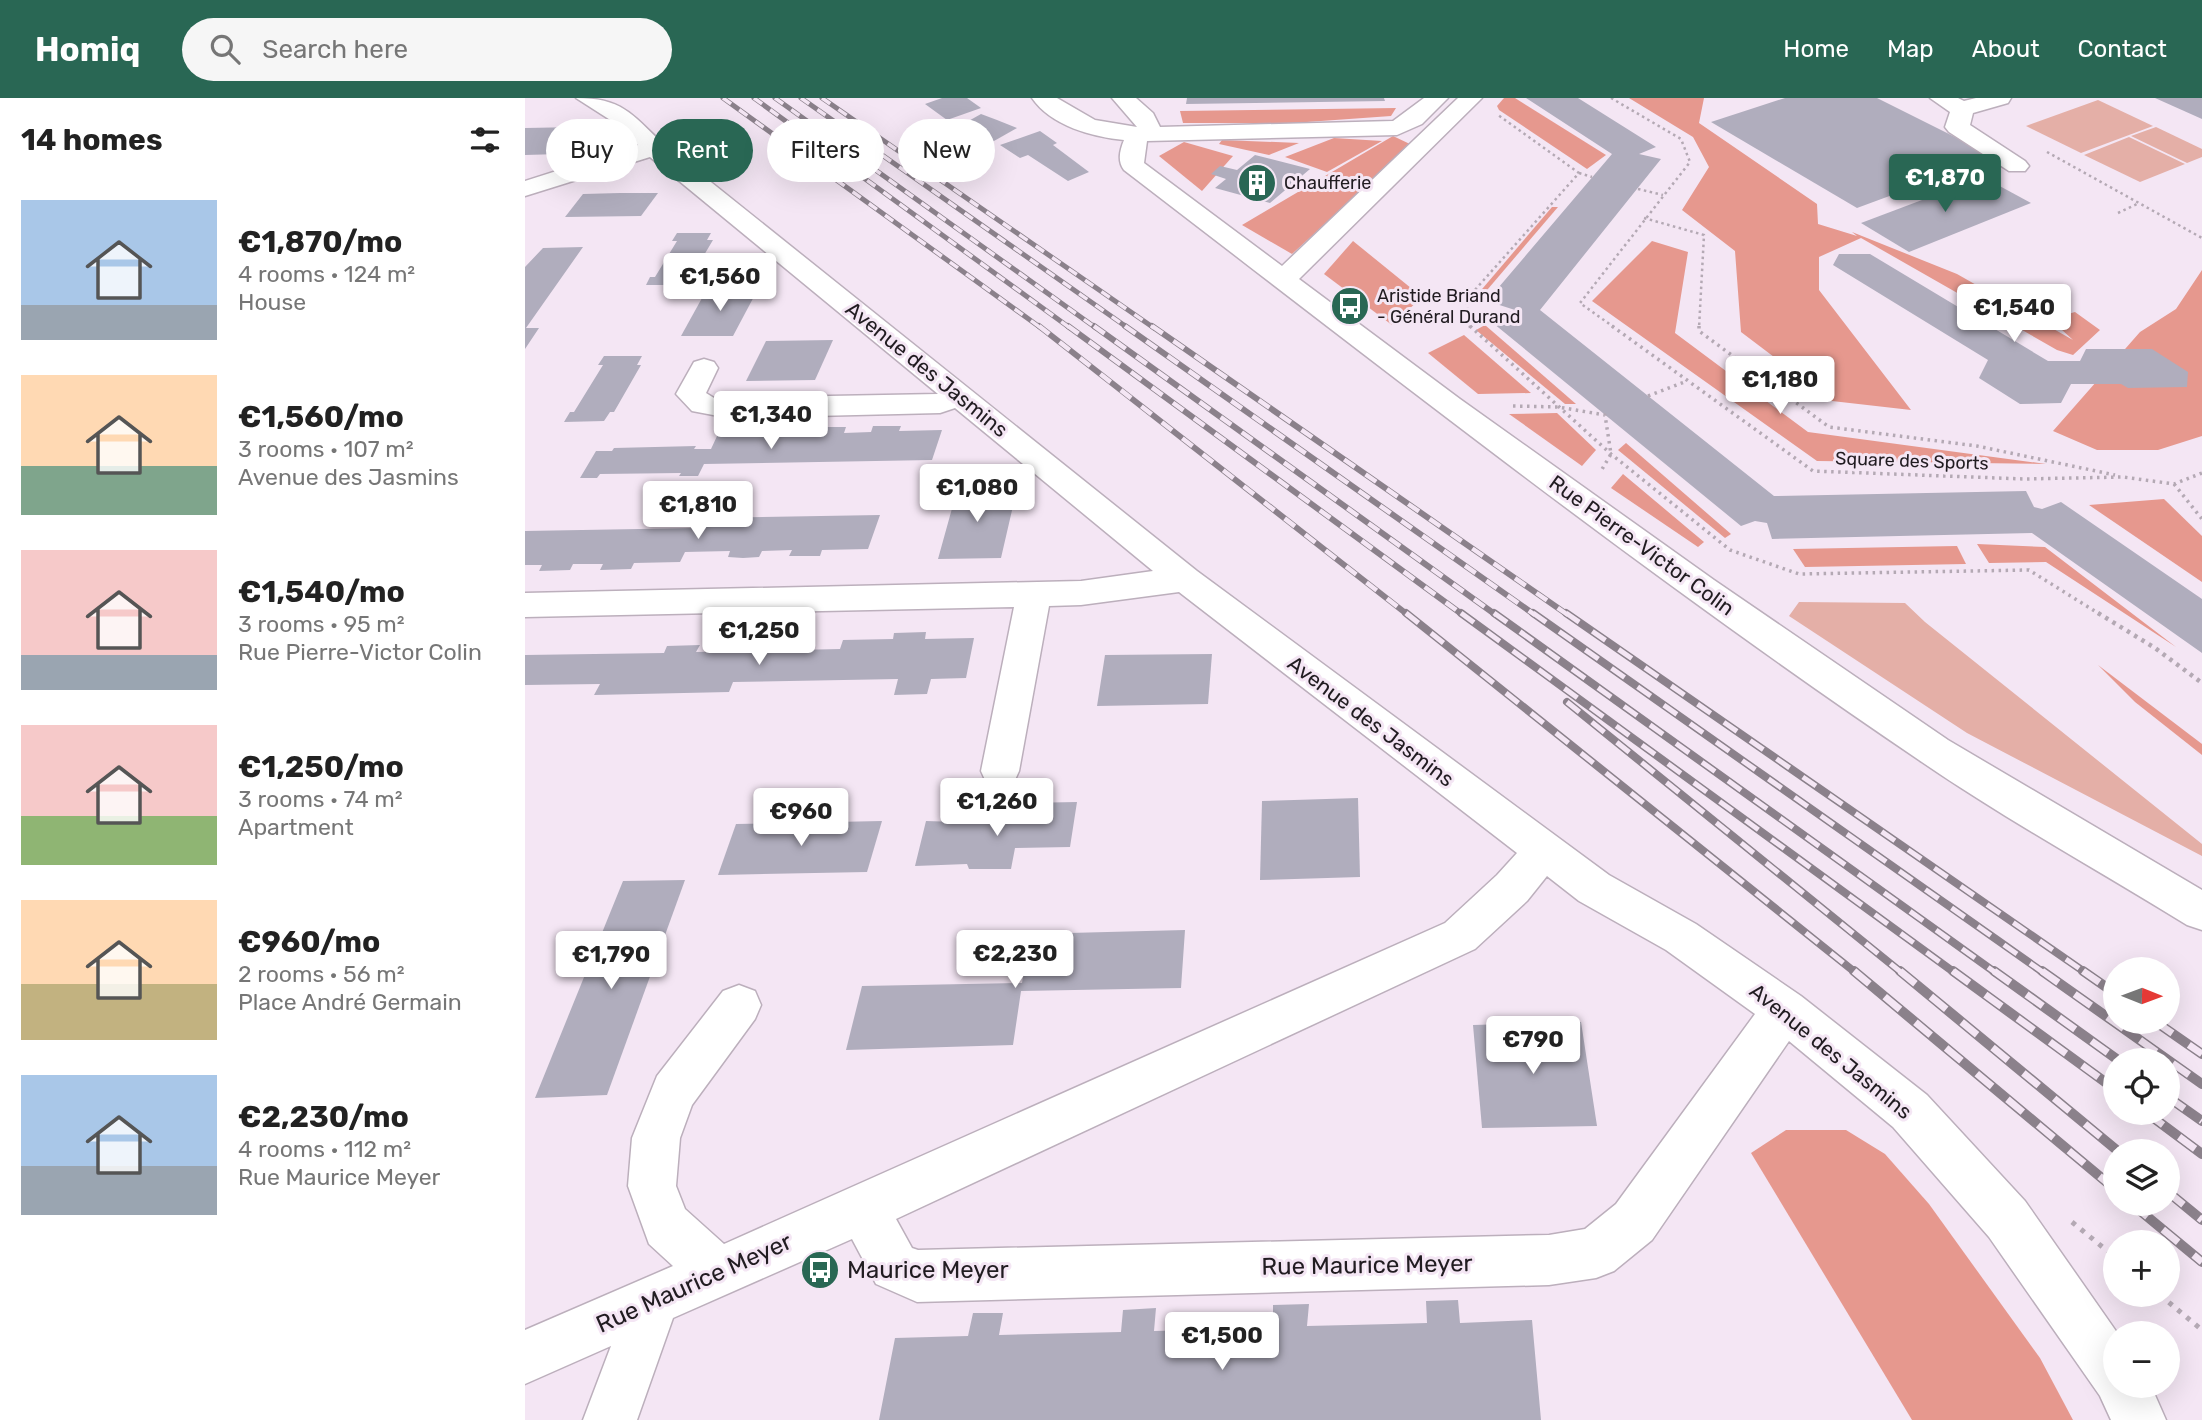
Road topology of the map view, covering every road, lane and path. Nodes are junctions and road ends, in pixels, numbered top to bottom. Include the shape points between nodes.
1 (587, 98) edge
2 (1043, 98) edge
3 (1123, 98) edge
4 (1437, 98) edge
5 (1611, 98) edge
6 (1941, 98) edge
7 (2000, 98) edge
8 (1481, 103) edge
9 (1962, 109) junction
10 (1397, 128) junction
11 (1144, 134) junction
12 (1431, 137) junction
13 (652, 146) edge
14 (652, 149) edge
15 (2064, 161) dead end
16 (2017, 166) dead end
17 (1579, 173) junction
18 (1592, 177) dead end
19 (696, 182) edge
20 (537, 185) edge
21 (1638, 188) dead end
22 (1663, 195) junction
23 (2137, 204) junction
24 (2118, 213) dead end
25 (525, 214) edge
26 (1644, 218) junction
27 (2202, 238) edge
28 (1281, 279) junction
29 (704, 368) dead end
30 (1688, 381) junction
31 (958, 395) junction
32 (1648, 396) dead end
33 (1449, 405) junction
34 (1558, 407) junction
35 (1611, 454) junction
36 (2202, 473) edge
37 (2123, 477) junction
38 (2173, 484) junction
39 (1583, 502) junction
40 (2202, 519) edge
41 (1185, 579) junction
42 (1034, 594) junction
43 (525, 605) edge
44 (2202, 683) edge
45 (1000, 771) dead end
46 (1543, 851) junction
47 (2202, 911) edge
48 (739, 1005) dead end
49 (1785, 1010) junction
50 (863, 1209) junction
51 (717, 1272) junction
52 (654, 1300) junction
53 (2174, 1307) edge
54 (2202, 1330) edge
55 (525, 1357) edge
56 (2103, 1357) edge
57 (2129, 1398) edge
58 (610, 1420) edge
59 (2140, 1420) edge

1 - 13 street, Avenue des Jasmins via 624,118
2 - 11 street via 1077,124 1103,132
3 - 11 street via 1145,118
4 - 10 street
5 - 22 path, Square des Sports via 1681,139 1689,162
6 - 9 street
7 - 9 street
8 - 12 street
8 - 17 path
9 - 16 street via 1957,127
10 - 11 street
10 - 12 street
11 - 28 street, Rue Pierre-Victor Colin via 1132,150 1132,165
12 - 28 street via 1299,267
14 - 20 street
15 - 23 path
17 - 18 path
17 - 34 path via 1466,300 1470,330
19 - 31 street, Avenue des Jasmins
20 - 25 street
21 - 22 path
22 - 26 path, Square des Sports
23 - 24 path
23 - 27 path
26 - 30 path, Square des Sports via 1580,303
26 - 37 path via 1704,235 1699,331 1829,427 1977,446
28 - 33 street, Rue Pierre-Victor Colin
29 - 31 street via 691,394 695,402 729,408 940,404
30 - 32 path
30 - 37 path, Square des Sports via 1813,471 2024,479
31 - 41 street, Avenue des Jasmins
33 - 34 path
33 - 39 street, Rue Pierre-Victor Colin
34 - 35 path
34 - 35 path via 1605,415
35 - 39 path
35 - 44 path via 1730,550 1799,574 2029,570 2155,648
36 - 38 path, Square des Sports
37 - 38 path, Square des Sports
38 - 40 path
39 - 47 street, Rue Pierre-Victor Colin via 1934,751
41 - 42 street via 1081,593
41 - 46 street, Avenue des Jasmins
42 - 43 street
42 - 45 street
46 - 49 street, Avenue des Jasmins via 1594,888 1681,937
46 - 50 street, Rue Maurice Meyer via 1512,888 1460,936
48 - 51 street via 673,1092 656,1138 652,1186 667,1226
49 - 50 street, Rue Maurice Meyer via 1634,1222 1596,1253 1549,1260 917,1276 894,1266
49 - 56 street, Avenue des Jasmins via 1910,1111 1999,1209
50 - 51 street, Rue Maurice Meyer
51 - 52 street, Rue Maurice Meyer
52 - 55 street, Rue Maurice Meyer
52 - 58 street
53 - 54 path
57 - 59 street

